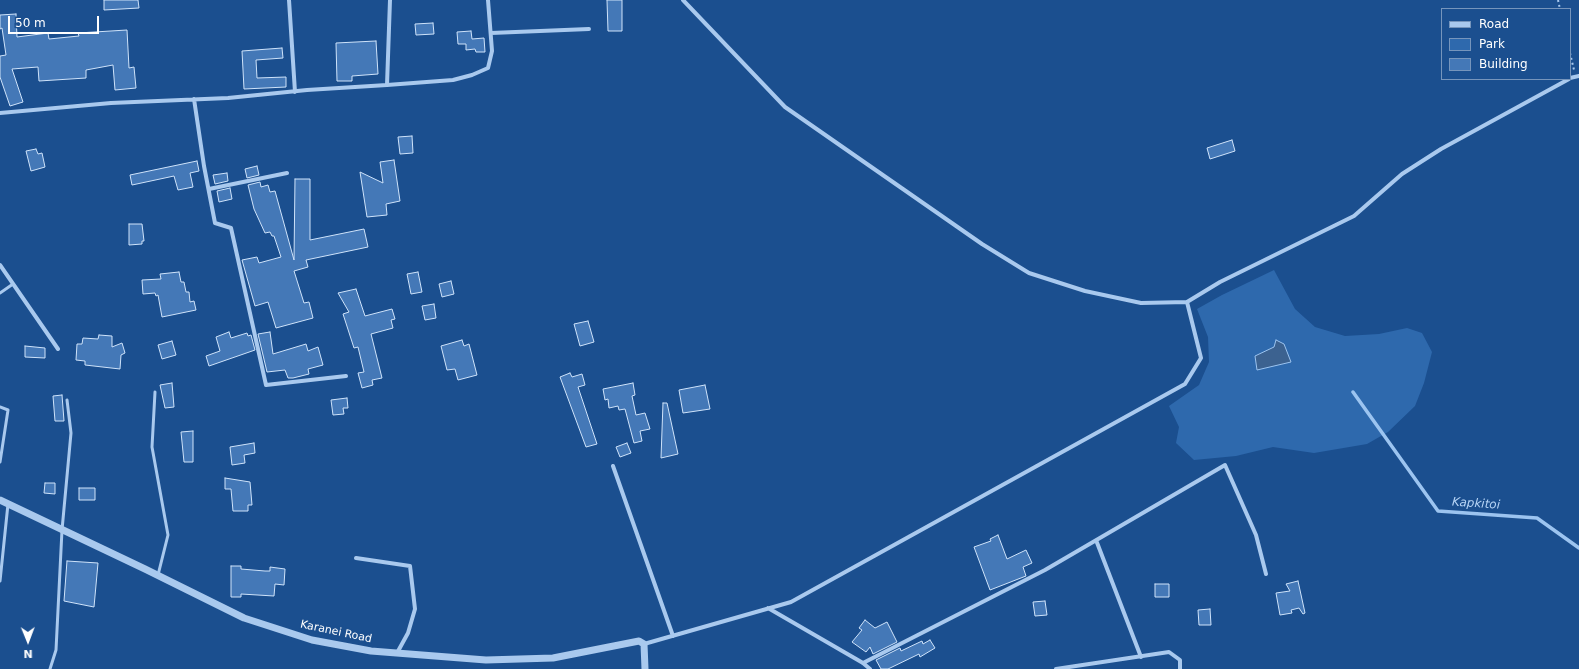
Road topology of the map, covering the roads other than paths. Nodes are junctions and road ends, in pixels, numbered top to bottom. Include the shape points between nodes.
1 (289, 0) edge
2 (390, 0) edge
3 (488, 0) edge
4 (683, 0) edge
5 (590, 29) dead end
6 (491, 33) junction
7 (1567, 80) edge
8 (387, 85) junction
9 (295, 92) junction
10 (194, 99) junction
11 (0, 113) edge
12 (287, 173) dead end
13 (209, 190) junction
14 (0, 265) edge
15 (13, 284) junction
16 (0, 293) edge
17 (1187, 302) junction
18 (58, 349) dead end
19 (346, 376) dead end
20 (155, 392) dead end
21 (67, 400) dead end
22 (0, 407) edge
23 (0, 462) edge
24 (613, 466) dead end
25 (0, 500) edge
26 (8, 504) junction
27 (62, 530) junction
28 (1096, 540) junction
29 (356, 558) dead end
30 (1266, 574) dead end
31 (158, 575) junction
32 (0, 581) edge
33 (768, 608) junction
34 (673, 636) junction
35 (644, 644) junction
36 (396, 653) junction
37 (1141, 657) junction
38 (863, 663) junction
39 (50, 669) edge
40 (645, 669) edge
41 (870, 669) edge
42 (1056, 669) edge
43 (1180, 669) edge

1 - 9 street
2 - 8 street
3 - 6 street
4 - 17 street via 785,107 982,244 1029,273 1085,291 1141,303
5 - 6 street
6 - 8 street via 492,51 488,68 472,76
7 - 17 street via 1441,149 1402,174 1354,216 1220,282
8 - 9 street
9 - 10 street
10 - 11 street
10 - 13 street
12 - 13 street
13 - 19 street via 215,223 231,228 266,385
14 - 15 street
15 - 16 lane
15 - 18 street
17 - 33 street via 1201,358 1185,384 791,602
20 - 31 lane via 152,447 168,535
21 - 27 lane via 71,433
22 - 23 lane via 8,410
24 - 34 street
25 - 26 street, Karanei Road
26 - 27 street, Karanei Road
26 - 32 lane
27 - 31 street, Karanei Road
27 - 39 lane via 56,650
28 - 30 street via 1225,465 1256,535
28 - 37 street
28 - 38 street via 1045,570
29 - 36 street via 410,566 415,609 408,633
31 - 36 street, Karanei Road via 244,618 312,640
33 - 34 street
33 - 38 street
34 - 35 street
35 - 36 street, Karanei Road via 640,641 553,658 486,660
35 - 40 street
37 - 42 street
37 - 43 street via 1169,652 1180,660
38 - 41 street

